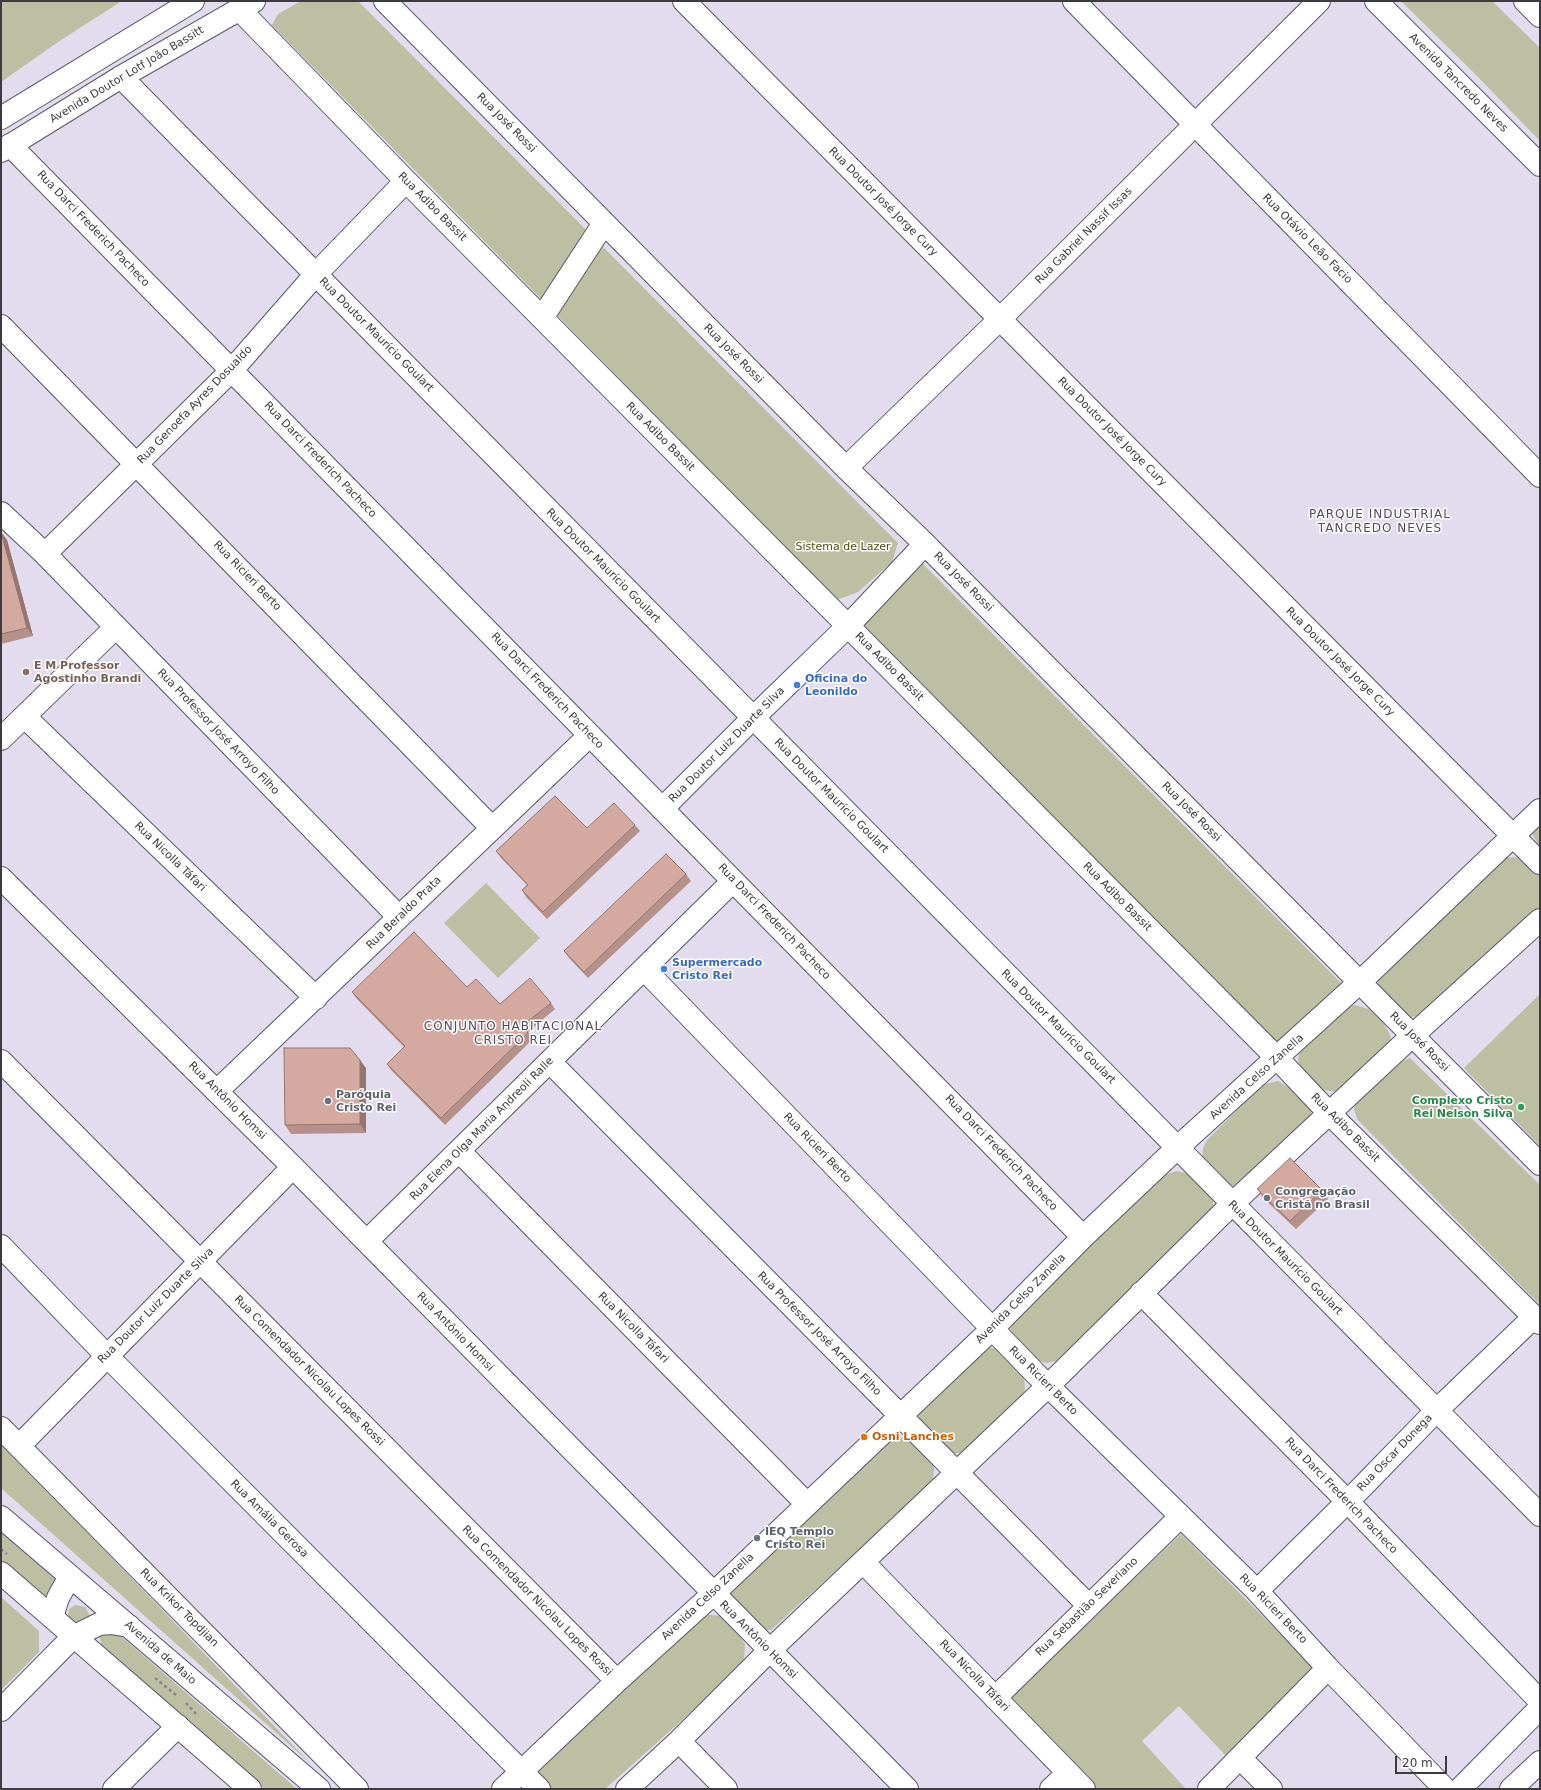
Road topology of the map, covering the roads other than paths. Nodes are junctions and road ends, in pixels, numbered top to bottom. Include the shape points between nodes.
1 (193, 1) edge
2 (385, 1) edge
3 (684, 1) edge
4 (1074, 1) edge
5 (1319, 1) edge
6 (1376, 1) edge
7 (1525, 1) edge
8 (247, 5) edge
9 (1540, 16) edge
10 (122, 77) junction
11 (1, 118) edge
12 (1195, 126) junction
13 (6, 148) edge
14 (1540, 165) edge
15 (406, 181) junction
16 (604, 223) junction
17 (316, 274) junction
18 (542, 318) junction
19 (1000, 319) junction
20 (1, 326) edge
21 (232, 370) junction
22 (138, 464) junction
23 (846, 468) junction
24 (1540, 476) edge
25 (1, 513) edge
26 (925, 544) junction
27 (45, 554) junction
28 (848, 626) junction
29 (116, 628) junction
30 (25, 717) junction
31 (753, 718) junction
32 (590, 735) junction
33 (1, 739) edge
34 (662, 809) junction
35 (1540, 810) edge
36 (492, 828) junction
37 (1513, 836) junction
38 (1540, 863) edge
39 (1, 878) edge
40 (733, 881) junction
41 (400, 917) junction
42 (1540, 920) edge
43 (644, 969) junction
44 (1360, 982) junction
45 (316, 998) junction
46 (1412, 1036) junction
47 (1278, 1059) junction
48 (1, 1061) edge
49 (550, 1062) junction
50 (218, 1091) junction
51 (1329, 1113) junction
52 (1177, 1148) junction
53 (459, 1151) junction
54 (1540, 1164) edge
55 (293, 1167) junction
56 (1232, 1204) junction
57 (1083, 1237) junction
58 (367, 1241) junction
59 (1, 1246) edge
60 (200, 1261) junction
61 (1141, 1293) junction
62 (1537, 1320) edge
63 (992, 1329) junction
64 (107, 1356) junction
65 (1048, 1386) junction
66 (1436, 1411) junction
67 (901, 1416) junction
68 (1, 1428) edge
69 (19, 1446) junction
70 (958, 1473) junction
71 (1348, 1502) junction
72 (807, 1504) junction
73 (1540, 1515) edge
74 (1, 1517) edge
75 (1180, 1517) junction
76 (863, 1562) junction
77 (1, 1573) edge
78 (70, 1576) junction
79 (1257, 1591) junction
80 (713, 1594) junction
81 (1089, 1606) junction
82 (52, 1617) junction
83 (129, 1626) junction
84 (73, 1637) junction
85 (769, 1651) junction
86 (1328, 1668) junction
87 (617, 1681) junction
88 (995, 1698) junction
89 (1540, 1701) edge
90 (1540, 1708) edge
91 (1, 1710) edge
92 (178, 1726) junction
93 (679, 1741) junction
94 (1240, 1758) junction
95 (1540, 1762) edge
96 (522, 1772) junction
97 (1068, 1773) junction
98 (114, 1789) edge
99 (250, 1789) edge
100 (319, 1789) edge
101 (357, 1789) edge
102 (503, 1789) edge
103 (539, 1789) edge
104 (627, 1789) edge
105 (726, 1789) edge
106 (907, 1789) edge
107 (1051, 1789) edge
108 (1084, 1789) edge
109 (1209, 1789) edge
110 (1271, 1789) edge
111 (1445, 1789) edge
112 (1460, 1789) edge
113 (1511, 1789) edge

1 - 11 main road
2 - 16 main road, Rua José Rossi
3 - 19 main road, Rua Doutor José Jorge Cury
4 - 12 main road, Rua Otávio Leão Facio
5 - 12 main road, Rua Gabriel Nassif Issas
6 - 14 main road, Avenida Tancredo Neves
7 - 9 main road
8 - 10 main road, Avenida Doutor Lotf João Bassitt
8 - 15 main road, Rua Adibo Bassit
10 - 13 main road, Avenida Doutor Lotf João Bassitt
10 - 17 main road, Rua Doutor Maurício Goulart
12 - 19 main road, Rua Gabriel Nassif Issas
12 - 24 main road, Rua Otávio Leão Facio
13 - 21 main road, Rua Darci Frederich Pacheco
15 - 17 main road, Rua Genoefa Ayres Dosualdo
15 - 18 main road, Rua Adibo Bassit
16 - 18 main road
16 - 23 main road, Rua José Rossi
17 - 21 main road, Rua Genoefa Ayres Dosualdo
17 - 31 main road, Rua Doutor Maurício Goulart
18 - 28 main road, Rua Adibo Bassit
19 - 23 main road, Rua Gabriel Nassif Issas
19 - 37 main road, Rua Doutor José Jorge Cury
20 - 22 main road, Rua Ricieri Berto
21 - 22 main road, Rua Genoefa Ayres Dosualdo
21 - 32 main road, Rua Darci Frederich Pacheco
22 - 27 main road, Rua Genoefa Ayres Dosualdo
22 - 36 main road, Rua Ricieri Berto
23 - 26 main road, Rua José Rossi
25 - 27 main road, Rua Professor José Arroyo Filho
26 - 28 main road, Rua Doutor Luiz Duarte Silva
26 - 44 main road, Rua José Rossi
27 - 29 main road, Rua Professor José Arroyo Filho
28 - 31 main road, Rua Doutor Luiz Duarte Silva
28 - 47 main road, Rua Adibo Bassit
29 - 30 main road
29 - 41 main road, Rua Professor José Arroyo Filho
30 - 33 main road
30 - 45 main road, Rua Nicolla Táfari
31 - 34 main road, Rua Doutor Luiz Duarte Silva
31 - 52 main road, Rua Doutor Maurício Goulart
32 - 34 main road, Rua Darci Frederich Pacheco
32 - 36 main road, Rua Beraldo Prata
34 - 40 main road, Rua Darci Frederich Pacheco
35 - 37 main road, Avenida Celso Zanella
36 - 41 main road, Rua Beraldo Prata
37 - 38 main road, Rua Doutor José Jorge Cury
37 - 44 main road, Avenida Celso Zanella
39 - 50 main road, Rua Antônio Homsi
40 - 43 main road, Rua Elena Olga Maria Andreoli Ralle
40 - 57 main road, Rua Darci Frederich Pacheco
41 - 45 main road, Rua Beraldo Prata
42 - 46 main road
43 - 49 main road, Rua Elena Olga Maria Andreoli Ralle
43 - 63 main road, Rua Ricieri Berto
44 - 46 main road, Rua José Rossi
44 - 47 main road, Avenida Celso Zanella
45 - 50 main road, Rua Beraldo Prata
46 - 51 main road
46 - 54 main road, Rua José Rossi
47 - 51 main road, Rua Adibo Bassit
47 - 52 main road, Avenida Celso Zanella
48 - 60 main road, Rua Comendador Nicolau Lopes Rossi
49 - 53 main road, Rua Elena Olga Maria Andreoli Ralle
49 - 67 main road, Rua Professor José Arroyo Filho
50 - 55 main road, Rua Antônio Homsi
51 - 56 main road
51 - 62 main road, Rua Adibo Bassit
52 - 56 main road, Rua Doutor Maurício Goulart
52 - 57 main road, Avenida Celso Zanella
53 - 58 main road, Rua Elena Olga Maria Andreoli Ralle
53 - 72 main road, Rua Nicolla Táfari
55 - 58 main road, Rua Antônio Homsi
55 - 60 main road, Rua Doutor Luiz Duarte Silva
56 - 61 main road
56 - 66 main road, Rua Doutor Maurício Goulart
57 - 63 main road, Avenida Celso Zanella
58 - 80 main road, Rua Antônio Homsi
59 - 64 main road, Rua Amália Gerosa
60 - 64 main road, Rua Doutor Luiz Duarte Silva
60 - 87 main road, Rua Comendador Nicolau Lopes Rossi
61 - 65 main road
61 - 71 main road, Rua Darci Frederich Pacheco
62 - 66 main road, Rua Oscar Donega
63 - 65 main road, Rua Ricieri Berto
63 - 67 main road, Avenida Celso Zanella
64 - 69 main road, Rua Doutor Luiz Duarte Silva
64 - 96 main road, Rua Amália Gerosa
65 - 70 main road
65 - 75 main road, Rua Ricieri Berto
66 - 71 main road, Rua Oscar Donega
66 - 73 main road, Rua Doutor Maurício Goulart
67 - 70 main road, Rua Professor José Arroyo Filho
67 - 72 main road, Avenida Celso Zanella
68 - 69 main road, Rua Krikor Topdjian
69 - 101 main road, Rua Krikor Topdjian
70 - 76 main road
70 - 81 main road, Rua Professor José Arroyo Filho
71 - 79 main road, Rua Oscar Donega
71 - 89 main road, Rua Darci Frederich Pacheco
72 - 80 main road, Avenida Celso Zanella
74 - 78 main road, Avenida de Maio
75 - 79 main road, Rua Ricieri Berto
75 - 81 main road, Rua Sebastião Severiano
76 - 85 main road
76 - 88 main road, Rua Nicolla Táfari
77 - 82 main road
78 - 82 main road via 58,1598
78 - 83 main road, Avenida de Maio
79 - 86 main road, Rua Ricieri Berto
80 - 85 main road, Rua Antônio Homsi
80 - 87 main road, Avenida Celso Zanella
81 - 88 main road, Rua Sebastião Severiano
82 - 84 main road
83 - 84 main road via 99,1624
83 - 100 main road, Avenida de Maio
84 - 91 main road
84 - 92 main road
85 - 93 main road
85 - 106 main road, Rua Antônio Homsi
86 - 94 main road
86 - 111 main road, Rua Ricieri Berto
87 - 96 main road, Avenida Celso Zanella
88 - 97 main road, Rua Nicolla Táfari
90 - 112 main road
92 - 98 main road
92 - 99 main road
93 - 104 main road
93 - 105 main road
94 - 109 main road
94 - 110 main road
95 - 113 main road
96 - 102 main road, Avenida Celso Zanella
96 - 103 main road, Rua Amália Gerosa
97 - 107 main road
97 - 108 main road, Rua Nicolla Táfari

